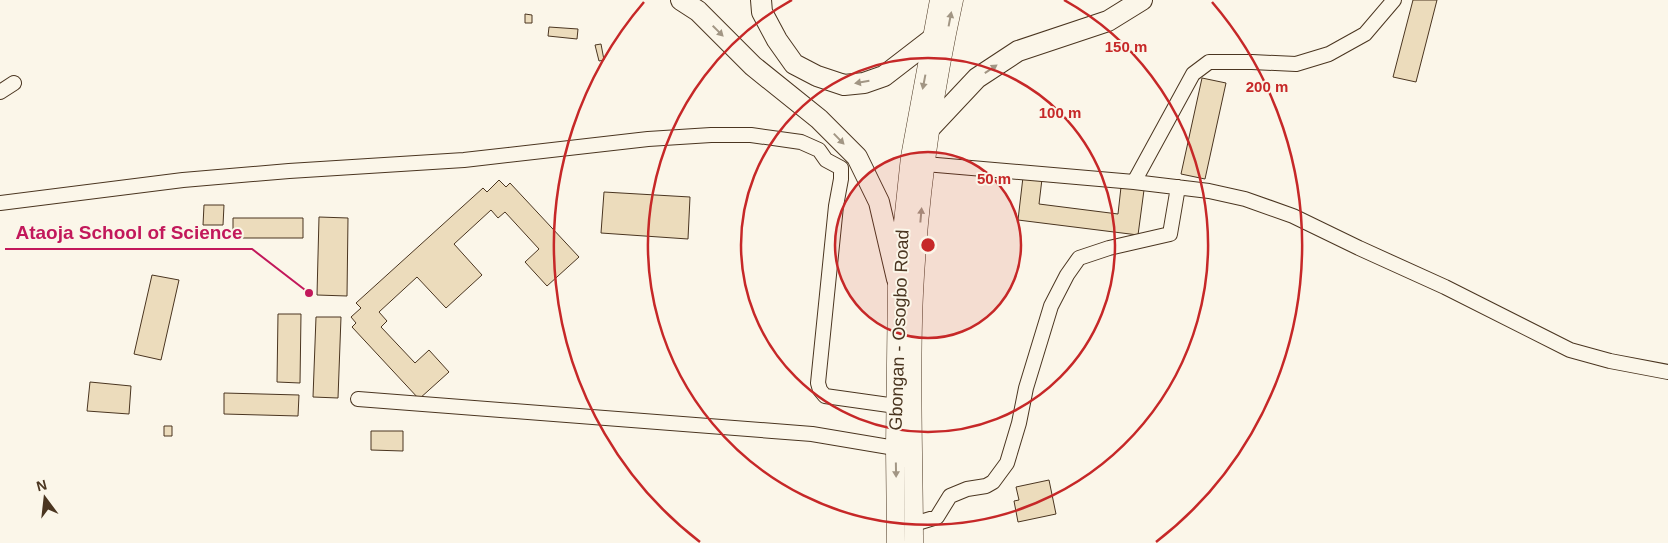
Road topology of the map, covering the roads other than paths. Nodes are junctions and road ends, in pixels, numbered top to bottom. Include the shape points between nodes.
1 (681, 0) edge
2 (761, 0) edge
3 (939, 0) edge
4 (954, 0) edge
5 (1142, 0) edge
6 (1394, 0) edge
7 (932, 39) junction
8 (14, 83) dead end
9 (0, 92) edge
10 (931, 127) junction
11 (925, 164) junction
12 (1134, 182) junction
13 (1178, 188) junction
14 (0, 203) edge
15 (897, 279) junction
16 (1668, 372) edge
17 (358, 399) dead end
18 (896, 406) junction
19 (895, 448) junction
20 (914, 524) junction
21 (896, 543) edge
22 (914, 543) edge

1 -> 15 highway via 698,11 753,66 819,119 857,157 878,202
7 -> 2 highway via 884,76 844,85 794,64 762,12
3 - 7 main road, Gbongan - Osogbo Road
10 -> 4 main road, Gbongan - Osogbo Road
10 -> 5 highway via 977,78 1018,51 1108,21
6 - 12 street via 1365,34 1329,54 1296,64 1209,62 1193,74
7 -> 15 main road, Gbongan - Osogbo Road via 910,157
8 - 9 street
10 - 11 main road, Gbongan - Osogbo Road
11 - 12 street
20 -> 11 main road, Gbongan - Osogbo Road via 914,292
12 - 13 street
13 - 16 street via 1246,199 1293,216 1570,350
13 - 20 street via 1170,234 1078,258 1067,275 1041,339 1007,464 993,482 950,496 937,517
14 - 18 street via 183,180 464,160 648,139 751,135 801,142 818,150 826,160 841,168 818,384 820,390 825,396
15 - 18 main road, Gbongan - Osogbo Road
17 - 19 street via 812,434
18 - 19 main road, Gbongan - Osogbo Road
19 -> 21 main road, Gbongan - Osogbo Road
20 - 22 main road, Gbongan - Osogbo Road

